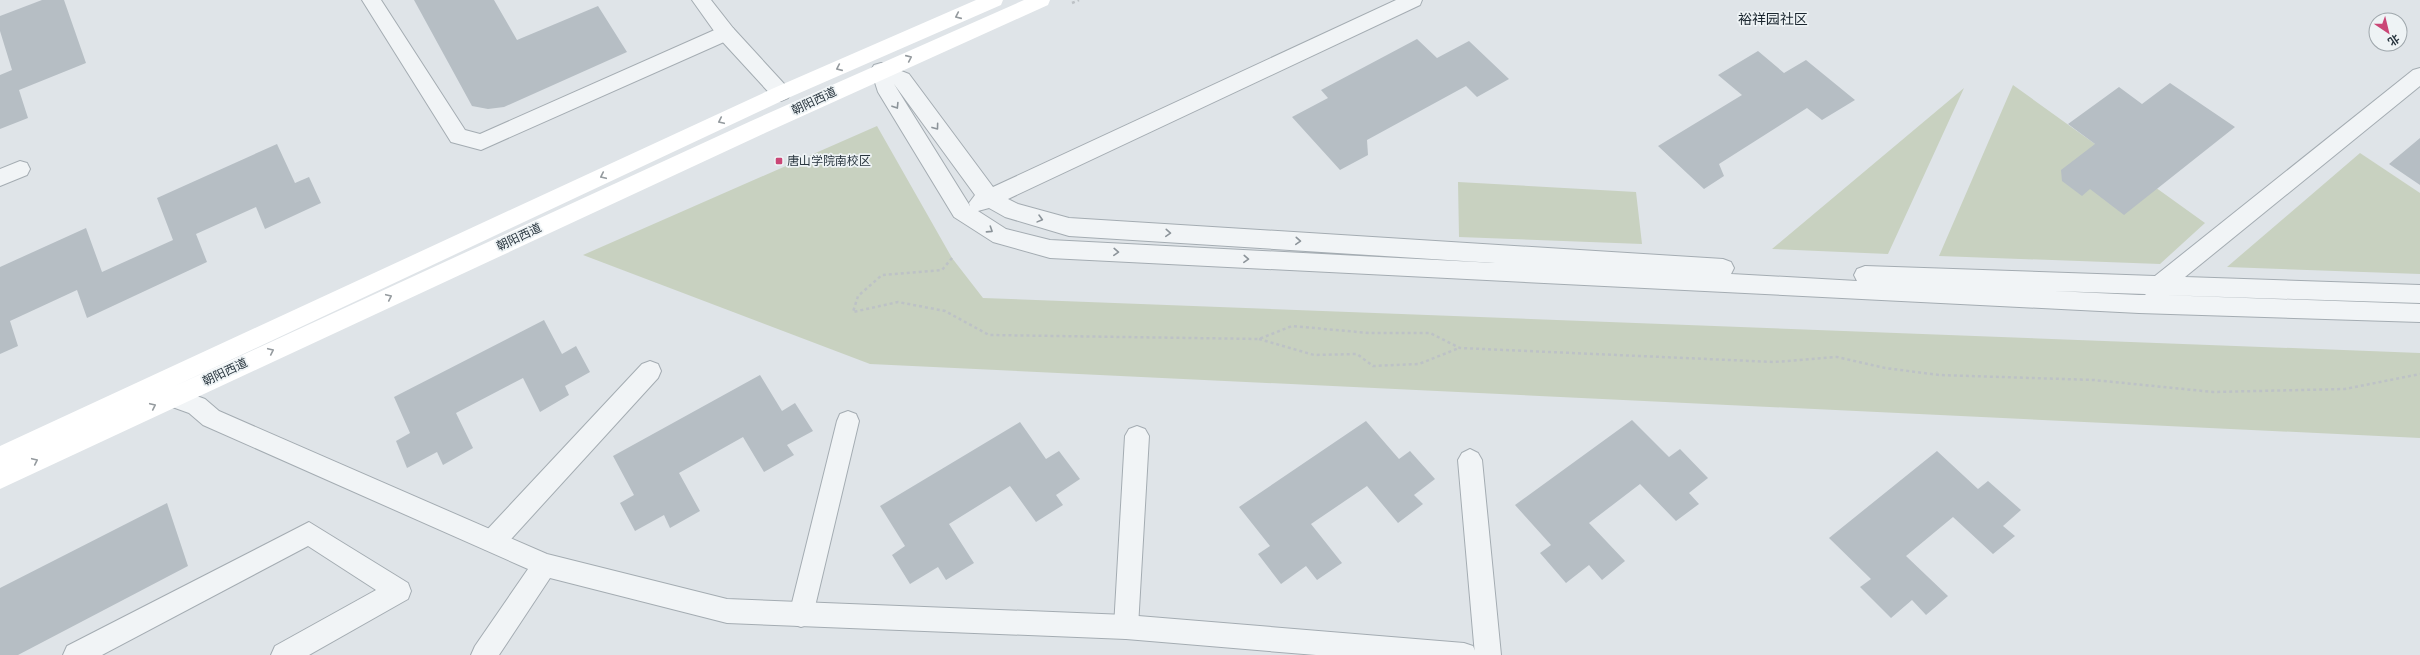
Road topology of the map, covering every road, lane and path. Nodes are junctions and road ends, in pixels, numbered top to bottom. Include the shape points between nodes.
1 (371, 0) edge
2 (701, 0) edge
3 (994, 0) edge
4 (1040, 0) edge
5 (1413, 0) edge
6 (726, 33) junction
7 (881, 70) junction
8 (2420, 75) edge
9 (781, 93) junction
10 (20, 169) dead end
11 (0, 178) edge
12 (989, 198) junction
13 (961, 211) junction
14 (952, 258) dead end
15 (2158, 285) junction
16 (2420, 294) edge
17 (2139, 304) junction
18 (2420, 313) edge
19 (1258, 339) junction
20 (1460, 348) junction
21 (650, 371) dead end
22 (2420, 374) edge
23 (172, 397) junction
24 (848, 421) dead end
25 (1137, 436) dead end
26 (0, 457) edge
27 (1470, 460) dead end
28 (0, 478) edge
29 (493, 541) junction
30 (545, 565) junction
31 (802, 615) junction
32 (1126, 627) junction
33 (76, 655) edge
34 (284, 655) edge
35 (484, 655) edge
36 (1464, 655) edge
37 (1488, 655) edge

1 - 6 street via 458,136 481,142
2 - 6 street
3 -> 9 main road, 朝阳西道
7 -> 4 main road, 朝阳西道
5 - 12 street
6 - 9 street
7 -> 12 street via 902,79
7 -> 13 street via 885,88
23 -> 7 main road, 朝阳西道
8 - 15 street
9 -> 26 main road, 朝阳西道
10 - 11 street
12 - 13 street
12 -> 15 street via 1012,211 1069,227 1816,274
13 -> 17 street via 1000,236 1050,249
14 - 19 path via 942,270 882,275 858,296 853,312 898,302 945,311 989,335
15 - 16 street
15 - 17 street
17 - 18 street
19 - 20 path via 1292,326 1369,333 1430,333
19 - 20 path via 1314,355 1357,354 1373,366 1419,364
20 - 22 path via 1774,362 1837,357 1885,368 1939,374 2094,380 2213,392 2345,389
21 - 29 street
28 -> 23 main road, 朝阳西道
23 - 29 street via 197,406 211,418
24 - 31 street
25 - 32 street
27 - 37 street
29 - 30 street
30 - 31 street via 727,611
30 - 35 street
31 - 32 street
32 - 36 street
33 - 34 street via 309,534 399,591

